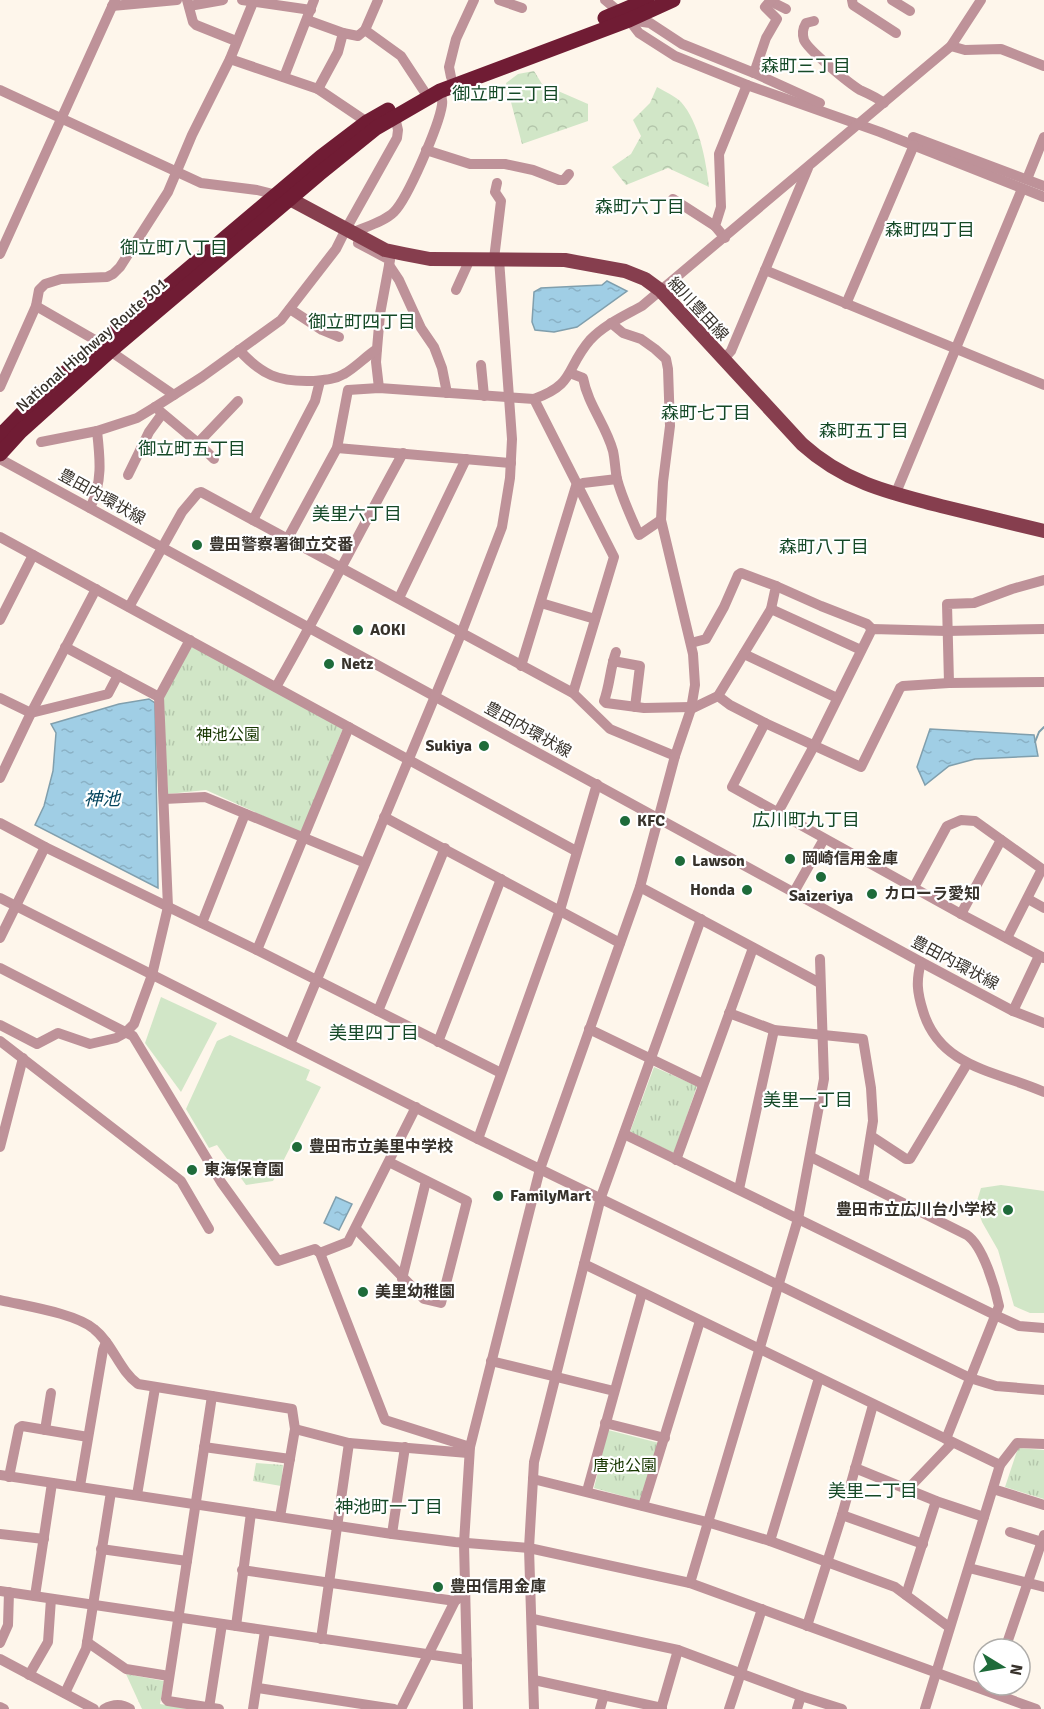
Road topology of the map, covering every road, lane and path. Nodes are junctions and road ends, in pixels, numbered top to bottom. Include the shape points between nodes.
1 (177, 0) edge
2 (223, 0) edge
3 (378, 0) edge
4 (474, 0) edge
5 (499, 0) edge
6 (605, 0) edge
7 (647, 0) edge
8 (673, 0) edge
9 (770, 0) edge
10 (852, 0) edge
11 (892, 0) edge
12 (981, 0) edge
13 (249, 1) edge
14 (114, 3) edge
15 (188, 3) edge
16 (522, 8) dead end
17 (786, 9) dead end
18 (311, 10) edge
19 (910, 11) dead end
20 (624, 16) junction
21 (814, 21) dead end
22 (365, 30) junction
23 (344, 33) junction
24 (896, 33) dead end
25 (236, 41) junction
26 (951, 46) junction
27 (230, 59) junction
28 (1044, 66) edge
29 (754, 73) junction
30 (284, 77) junction
31 (451, 77) junction
32 (747, 85) junction
33 (318, 89) junction
34 (0, 90) edge
35 (424, 91) junction
36 (440, 91) junction
37 (884, 103) junction
38 (395, 117) junction
39 (61, 119) junction
40 (367, 122) junction
41 (861, 122) junction
42 (883, 129) junction
43 (1044, 137) edge
44 (914, 145) junction
45 (426, 150) junction
46 (809, 165) junction
47 (177, 172) junction
48 (570, 174) dead end
49 (497, 183) dead end
50 (1024, 184) junction
51 (1044, 186) edge
52 (284, 197) junction
53 (1044, 197) edge
54 (673, 199) dead end
55 (715, 226) junction
56 (352, 233) junction
57 (725, 238) junction
58 (0, 254) edge
59 (470, 259) junction
60 (496, 259) junction
61 (389, 265) junction
62 (765, 270) junction
63 (456, 290) dead end
64 (660, 290) junction
65 (846, 304) junction
66 (36, 306) junction
67 (290, 309) junction
68 (611, 323) junction
69 (339, 337) dead end
70 (106, 347) junction
71 (376, 349) junction
72 (954, 349) junction
73 (239, 350) junction
74 (723, 360) junction
75 (481, 364) dead end
76 (570, 373) junction
77 (320, 381) junction
78 (1044, 385) edge
79 (0, 387) edge
80 (379, 388) junction
81 (447, 393) junction
82 (174, 395) junction
83 (484, 396) junction
84 (510, 399) junction
85 (534, 399) junction
86 (238, 401) dead end
87 (159, 411) junction
88 (97, 430) junction
89 (0, 436) edge
90 (41, 442) dead end
91 (198, 443) junction
92 (337, 447) junction
93 (403, 453) junction
94 (0, 454) edge
95 (0, 459) edge
96 (214, 459) dead end
97 (466, 459) junction
98 (511, 463) junction
99 (128, 475) dead end
100 (617, 479) junction
101 (576, 486) junction
102 (895, 495) junction
103 (90, 508) junction
104 (254, 520) junction
105 (661, 520) junction
106 (1044, 531) edge
107 (0, 537) edge
108 (288, 538) junction
109 (163, 548) junction
110 (33, 555) junction
111 (340, 567) junction
112 (1044, 580) edge
113 (776, 586) junction
114 (96, 589) junction
115 (399, 598) junction
116 (541, 603) junction
117 (129, 607) junction
118 (771, 609) junction
119 (595, 619) junction
120 (0, 620) edge
121 (1044, 628) edge
122 (309, 629) junction
123 (872, 629) junction
124 (947, 631) junction
125 (461, 634) junction
126 (190, 640) junction
127 (691, 643) junction
128 (65, 647) junction
129 (861, 650) junction
130 (744, 654) junction
131 (521, 666) junction
132 (118, 675) junction
133 (1044, 682) edge
134 (949, 683) junction
135 (276, 687) junction
136 (573, 693) junction
137 (434, 696) junction
138 (718, 696) junction
139 (159, 697) junction
140 (0, 698) edge
141 (837, 698) junction
142 (635, 707) junction
143 (691, 708) junction
144 (31, 712) junction
145 (765, 723) junction
146 (349, 727) junction
147 (814, 746) junction
148 (675, 756) junction
149 (408, 759) junction
150 (0, 778) edge
151 (597, 784) junction
152 (164, 799) junction
153 (778, 812) junction
154 (245, 814) junction
155 (384, 817) junction
156 (660, 819) junction
157 (0, 823) edge
158 (303, 837) junction
159 (824, 838) junction
160 (1001, 840) junction
161 (45, 847) junction
162 (445, 848) junction
163 (576, 851) junction
164 (365, 863) junction
165 (501, 879) junction
166 (640, 886) junction
167 (914, 887) junction
168 (794, 892) junction
169 (0, 898) edge
170 (1028, 899) junction
171 (16, 906) junction
172 (168, 907) junction
173 (1044, 908) edge
174 (560, 910) junction
175 (961, 914) junction
176 (700, 919) junction
177 (202, 923) junction
178 (0, 938) edge
179 (1007, 938) junction
180 (620, 943) junction
181 (753, 948) junction
182 (257, 950) junction
183 (1041, 957) edge
184 (820, 959) dead end
185 (921, 962) junction
186 (0, 968) edge
187 (152, 975) junction
188 (317, 981) junction
189 (820, 983) junction
190 (378, 1011) junction
191 (1013, 1011) junction
192 (729, 1014) junction
193 (1044, 1023) edge
194 (0, 1025) edge
195 (589, 1029) junction
196 (774, 1030) junction
197 (125, 1033) junction
198 (822, 1035) junction
199 (0, 1041) edge
200 (438, 1042) junction
201 (290, 1044) junction
202 (651, 1057) junction
203 (23, 1058) junction
204 (967, 1064) junction
205 (501, 1073) junction
206 (703, 1084) junction
207 (1044, 1092) edge
208 (416, 1107) junction
209 (624, 1134) junction
210 (871, 1136) junction
211 (478, 1139) junction
212 (0, 1147) edge
213 (811, 1157) junction
214 (676, 1160) junction
215 (390, 1162) junction
216 (540, 1169) junction
217 (426, 1181) junction
218 (863, 1183) junction
219 (739, 1189) junction
220 (601, 1197) junction
221 (798, 1219) junction
222 (209, 1229) dead end
223 (356, 1230) junction
224 (320, 1253) junction
225 (584, 1264) junction
226 (402, 1279) junction
227 (780, 1284) junction
228 (642, 1293) junction
229 (0, 1300) edge
230 (995, 1315) junction
231 (700, 1321) junction
232 (1044, 1328) edge
233 (106, 1342) junction
234 (760, 1349) junction
235 (491, 1361) junction
236 (555, 1377) junction
237 (819, 1378) junction
238 (970, 1378) junction
239 (155, 1388) junction
240 (1044, 1390) edge
241 (614, 1391) junction
242 (51, 1393) dead end
243 (212, 1396) junction
244 (873, 1404) junction
245 (605, 1423) junction
246 (295, 1429) junction
247 (45, 1430) junction
248 (88, 1437) junction
249 (665, 1438) junction
250 (949, 1441) junction
251 (349, 1443) junction
252 (1044, 1444) edge
253 (204, 1447) junction
254 (405, 1447) junction
255 (469, 1450) junction
256 (290, 1459) junction
257 (1000, 1465) junction
258 (855, 1468) junction
259 (5, 1476) edge
260 (533, 1479) junction
261 (52, 1483) junction
262 (80, 1486) junction
263 (993, 1489) junction
264 (907, 1490) junction
265 (587, 1491) junction
266 (111, 1492) junction
267 (137, 1495) junction
268 (936, 1502) junction
269 (194, 1504) junction
270 (1044, 1505) edge
271 (643, 1506) junction
272 (251, 1513) junction
273 (842, 1515) junction
274 (984, 1516) junction
275 (280, 1517) junction
276 (707, 1522) junction
277 (336, 1526) junction
278 (1010, 1532) dead end
279 (0, 1533) edge
280 (392, 1534) junction
281 (44, 1539) junction
282 (1043, 1539) edge
283 (770, 1541) junction
284 (464, 1543) junction
285 (923, 1544) junction
286 (529, 1548) junction
287 (101, 1549) junction
288 (187, 1561) junction
289 (827, 1561) junction
290 (969, 1568) junction
291 (242, 1570) junction
292 (328, 1582) junction
293 (690, 1583) junction
294 (1027, 1583) junction
295 (1044, 1587) edge
296 (5, 1592) edge
297 (906, 1595) junction
298 (35, 1596) junction
299 (460, 1598) junction
300 (51, 1599) junction
301 (93, 1605) junction
302 (762, 1609) junction
303 (178, 1617) junction
304 (533, 1619) junction
305 (222, 1624) junction
306 (236, 1626) junction
307 (807, 1626) junction
308 (950, 1627) junction
309 (265, 1631) junction
310 (1009, 1637) edge
311 (321, 1639) junction
312 (87, 1642) junction
313 (0, 1643) edge
314 (678, 1650) junction
315 (429, 1655) junction
316 (0, 1659) edge
317 (466, 1660) junction
318 (740, 1672) junction
319 (935, 1673) junction
320 (29, 1675) junction
321 (169, 1676) junction
322 (534, 1680) junction
323 (972, 1683) edge
324 (258, 1688) junction
325 (65, 1693) junction
326 (604, 1695) junction
327 (801, 1696) junction
328 (1011, 1697) edge
329 (214, 1708) edge
330 (661, 1708) edge
331 (94, 1709) edge
332 (104, 1709) edge
333 (130, 1709) edge
334 (254, 1709) edge
335 (394, 1709) edge
336 (401, 1709) edge
337 (468, 1709) edge
338 (534, 1709) edge
339 (600, 1709) edge
340 (729, 1709) edge
341 (797, 1709) edge
342 (842, 1709) edge
343 (925, 1709) edge
344 (1036, 1709) edge

1 - 14 street
2 - 15 street
3 - 22 street
4 - 31 street via 456,39 449,67
5 - 16 street
6 - 20 street
7 - 20 highway, National Highway Route 301
8 - 20 highway, National Highway Route 301
9 - 17 street
9 - 29 street via 765,7 777,20
10 - 24 street via 853,5
11 - 19 street
12 - 26 street
13 - 18 street
13 - 25 street
14 - 39 street
15 - 25 street via 196,26
18 - 23 street
18 - 30 street
20 - 29 street via 650,23 682,44
20 - 31 highway, National Highway Route 301
20 - 32 street via 639,33 675,56
20 - 36 highway, National Highway Route 301
21 - 37 street via 804,26 808,46 859,89
22 - 23 street via 358,36
22 - 35 street via 401,56
23 - 33 street
25 - 27 street
26 - 28 street via 1001,50
26 - 37 street
27 - 30 street
27 - 47 street
29 - 41 street
30 - 33 street
31 - 35 highway, National Highway Route 301
32 - 41 street
32 - 55 street via 719,154 721,207
33 - 40 street
34 - 39 street
35 - 40 highway, National Highway Route 301
36 - 38 highway, National Highway Route 301
36 - 45 street via 442,106
37 - 41 street
38 - 52 highway, National Highway Route 301
38 - 56 street via 397,138
39 - 47 street
39 - 58 street
40 - 52 highway, National Highway Route 301 via 321,157
41 - 42 street
41 - 46 street
42 - 44 street
42 - 50 street
43 - 50 street
44 - 50 street
44 - 65 street
45 - 48 street via 470,164 505,164 560,180
45 - 56 street via 392,215
46 - 57 street
46 - 62 street
47 - 52 street via 201,183
47 - 66 street via 114,274 50,281 39,290
49 - 60 street via 495,192 501,201
50 - 51 street
50 - 53 street
50 - 72 street
52 - 56 main road, 細川豊田線
52 - 70 highway, National Highway Route 301
54 - 55 street
55 - 57 street
56 - 59 main road, 細川豊田線 via 386,250 404,254 430,259
56 - 61 street via 358,243 390,260
56 - 67 street
57 - 64 street
59 - 60 main road, 細川豊田線
59 - 63 street
60 - 64 main road, 細川豊田線 via 552,259 613,268 636,274
60 - 84 street
61 - 71 street
61 - 81 street via 434,347
62 - 65 street
62 - 74 street via 731,351
64 - 68 street via 642,306
64 - 74 main road, 細川豊田線
65 - 72 street
66 - 70 street
66 - 79 street
67 - 69 street
67 - 73 street
68 - 76 street via 591,339
68 - 105 street via 622,333 656,348 666,359 670,426
70 - 82 street
70 - 89 highway, National Highway Route 301 via 45,390
70 - 94 highway, National Highway Route 301
71 - 77 street via 345,374
71 - 80 street
72 - 78 street
72 - 102 street
73 - 77 street via 252,364 280,379
73 - 82 street
74 - 102 main road, 細川豊田線 via 814,455 843,474
75 - 83 street
76 - 85 street via 561,386
76 - 100 street via 583,378 586,395 612,450
77 - 104 street via 315,401
80 - 81 street
80 - 92 street via 348,390
81 - 83 street
82 - 87 street
83 - 84 street
84 - 85 street
84 - 98 street
85 - 101 street
86 - 91 street
87 - 88 street
87 - 91 street
87 - 99 street
88 - 90 street
88 - 103 street via 101,464
91 - 96 street
92 - 93 street
92 - 108 street
93 - 97 street
93 - 111 street
95 - 103 street, 豊田内環状線
97 - 98 street
97 - 115 street
98 - 125 street via 502,527
100 - 101 street
100 - 105 street via 639,535
101 - 116 street
101 - 119 street via 614,557
102 - 106 main road, 細川豊田線
103 - 109 street, 豊田内環状線
104 - 108 street
104 - 109 street via 198,493 182,512
105 - 127 street
107 - 110 street
108 - 111 street
109 - 117 street
109 - 122 street, 豊田内環状線
110 - 114 street
110 - 120 street
111 - 115 street
111 - 122 street
112 - 124 street via 974,603 947,604
113 - 118 street
113 - 123 street
113 - 127 street via 738,575 706,639
114 - 117 street
114 - 128 street
115 - 125 street
116 - 119 street
116 - 131 street
117 - 126 street
118 - 129 street
118 - 130 street
119 - 136 street
121 - 124 street
122 - 135 street
122 - 137 street, 豊田内環状線
123 - 124 street
123 - 129 street
124 - 134 street
125 - 131 street
125 - 137 street
126 - 135 street
126 - 139 street
127 - 143 street via 695,673
128 - 132 street
128 - 144 street
129 - 141 street
130 - 138 street
130 - 141 street
131 - 136 street
132 - 139 street
132 - 144 street via 108,693
133 - 134 street
134 - 147 street via 900,688 863,766
135 - 146 street
136 - 148 street via 610,729
137 - 149 street
137 - 151 street, 豊田内環状線
138 - 143 street
138 - 145 street
139 - 152 street
140 - 144 street
141 - 147 street
142 - 142 street via 604,701 615,657 640,666
142 - 143 street
143 - 148 street
144 - 150 street
145 - 147 street
145 - 153 street via 732,787
146 - 149 street
146 - 158 street
147 - 153 street
148 - 156 street
149 - 155 street
149 - 163 street
151 - 156 street, 豊田内環状線
151 - 163 street
152 - 154 street via 205,797
152 - 172 street
153 - 159 street
154 - 158 street
154 - 177 street
155 - 162 street
155 - 164 street
156 - 166 street
156 - 168 street, 豊田内環状線
157 - 161 street
158 - 164 street
158 - 182 street
159 - 167 street
159 - 168 street
160 - 167 street via 975,821 961,820 947,826
160 - 170 street via 1042,869
160 - 175 street
161 - 171 street
161 - 172 street
162 - 165 street
162 - 190 street
163 - 174 street
164 - 188 street
165 - 174 street
165 - 200 street
166 - 176 street
166 - 180 street
167 - 175 street
168 - 185 street, 豊田内環状線
169 - 171 street
170 - 173 street
170 - 179 street
171 - 178 street
171 - 187 street
172 - 177 street
172 - 187 street
174 - 180 street
174 - 205 street
175 - 179 street
176 - 181 street
176 - 202 street
177 - 182 street
179 - 183 street
180 - 195 street
181 - 189 street
181 - 192 street
182 - 188 street
183 - 191 street
184 - 189 street
185 - 191 street, 豊田内環状線
185 - 204 street via 917,989 927,1023 937,1040
186 - 197 street
187 - 197 street via 134,1024
187 - 201 street
188 - 190 street
188 - 201 street
189 - 198 street
190 - 200 street
191 - 193 street, 豊田内環状線
192 - 196 street
192 - 206 street
194 - 197 street via 37,1044 58,1033 90,1044
195 - 202 street
195 - 216 street
196 - 198 street
196 - 219 street
197 - 224 street via 133,1036 220,1182 278,1261 315,1249
198 - 210 street via 864,1041 871,1088
198 - 213 street via 824,1079
199 - 203 street
200 - 205 street
201 - 208 street
202 - 206 street
202 - 209 street
203 - 212 street
203 - 222 street via 181,1181
204 - 207 street
204 - 210 street via 910,1158
205 - 211 street
206 - 214 street
208 - 211 street
208 - 215 street
209 - 214 street
209 - 220 street
210 - 218 street
211 - 216 street
213 - 218 street
213 - 221 street
214 - 219 street
215 - 217 street
215 - 223 street
216 - 220 street
216 - 235 street
217 - 226 street
217 - 226 street via 467,1201 441,1303 424,1299
218 - 230 street via 973,1239 997,1296 999,1306
219 - 221 street
220 - 225 street
220 - 227 street
221 - 227 street
221 - 230 street
223 - 224 street via 348,1242
223 - 226 street
224 - 255 street via 385,1420
225 - 228 street
225 - 236 street
227 - 234 street
227 - 238 street
228 - 231 street
228 - 241 street
229 - 233 street via 70,1317 95,1329
230 - 232 street via 1019,1326
230 - 238 street
231 - 234 street
231 - 249 street
233 - 239 street via 132,1380
233 - 248 street
234 - 237 street
234 - 276 street
235 - 236 street
235 - 255 street
236 - 241 street
236 - 260 street via 534,1458
237 - 244 street
237 - 283 street
238 - 240 street via 996,1386
238 - 250 street
239 - 243 street
239 - 267 street
241 - 245 street
242 - 247 street
243 - 246 street via 292,1409
243 - 253 street
244 - 250 street
244 - 258 street
245 - 249 street
245 - 265 street
246 - 251 street
246 - 256 street
247 - 248 street
247 - 259 street via 19,1428
248 - 262 street
249 - 271 street
250 - 257 street
250 - 264 street
251 - 254 street
251 - 277 street
252 - 257 street via 1017,1443
253 - 256 street
253 - 269 street
254 - 255 street
254 - 280 street
255 - 284 street
256 - 275 street
257 - 263 street
258 - 264 street
258 - 273 street
259 - 261 street
260 - 265 street
260 - 286 street
261 - 262 street
261 - 281 street
262 - 266 street
263 - 270 street
263 - 274 street
264 - 268 street
265 - 271 street
266 - 267 street
266 - 287 street
267 - 269 street
268 - 274 street
268 - 285 street
269 - 272 street
269 - 288 street
271 - 276 street
272 - 275 street
272 - 291 street
273 - 285 street
273 - 289 street
274 - 290 street
275 - 277 street
276 - 283 street
276 - 293 street
277 - 280 street
277 - 292 street
278 - 282 street
279 - 281 street
280 - 284 street
281 - 298 street
282 - 294 street
283 - 289 street
284 - 286 street
284 - 299 street
285 - 297 street
286 - 293 street
286 - 304 street
287 - 288 street
287 - 301 street
288 - 303 street
289 - 297 street
289 - 307 street
290 - 294 street
290 - 308 street
291 - 292 street
291 - 306 street
292 - 299 street
292 - 311 street
293 - 302 street
294 - 295 street
294 - 310 street
296 - 298 street
296 - 313 street via 8,1626
297 - 308 street
298 - 300 street
299 - 315 street
299 - 317 street
300 - 301 street
300 - 320 street via 48,1642
301 - 303 street
301 - 312 street
302 - 307 street
302 - 318 street
303 - 305 street
303 - 321 street
304 - 314 street
304 - 322 street
305 - 306 street
305 - 329 street
306 - 309 street
307 - 319 street
308 - 319 street
309 - 311 street
309 - 324 street
311 - 315 street
312 - 321 street via 126,1669
312 - 325 street
314 - 318 street
314 - 330 street
315 - 317 street
315 - 336 street
316 - 320 street
317 - 337 street
318 - 327 street
318 - 340 street
319 - 323 street
319 - 343 street
320 - 325 street
321 - 329 street via 168,1701
322 - 326 street
322 - 338 street
324 - 334 street
324 - 335 street
325 - 331 street
326 - 330 street
326 - 339 street
327 - 341 street
327 - 342 street
328 - 344 street
332 - 333 street via 123,1704

